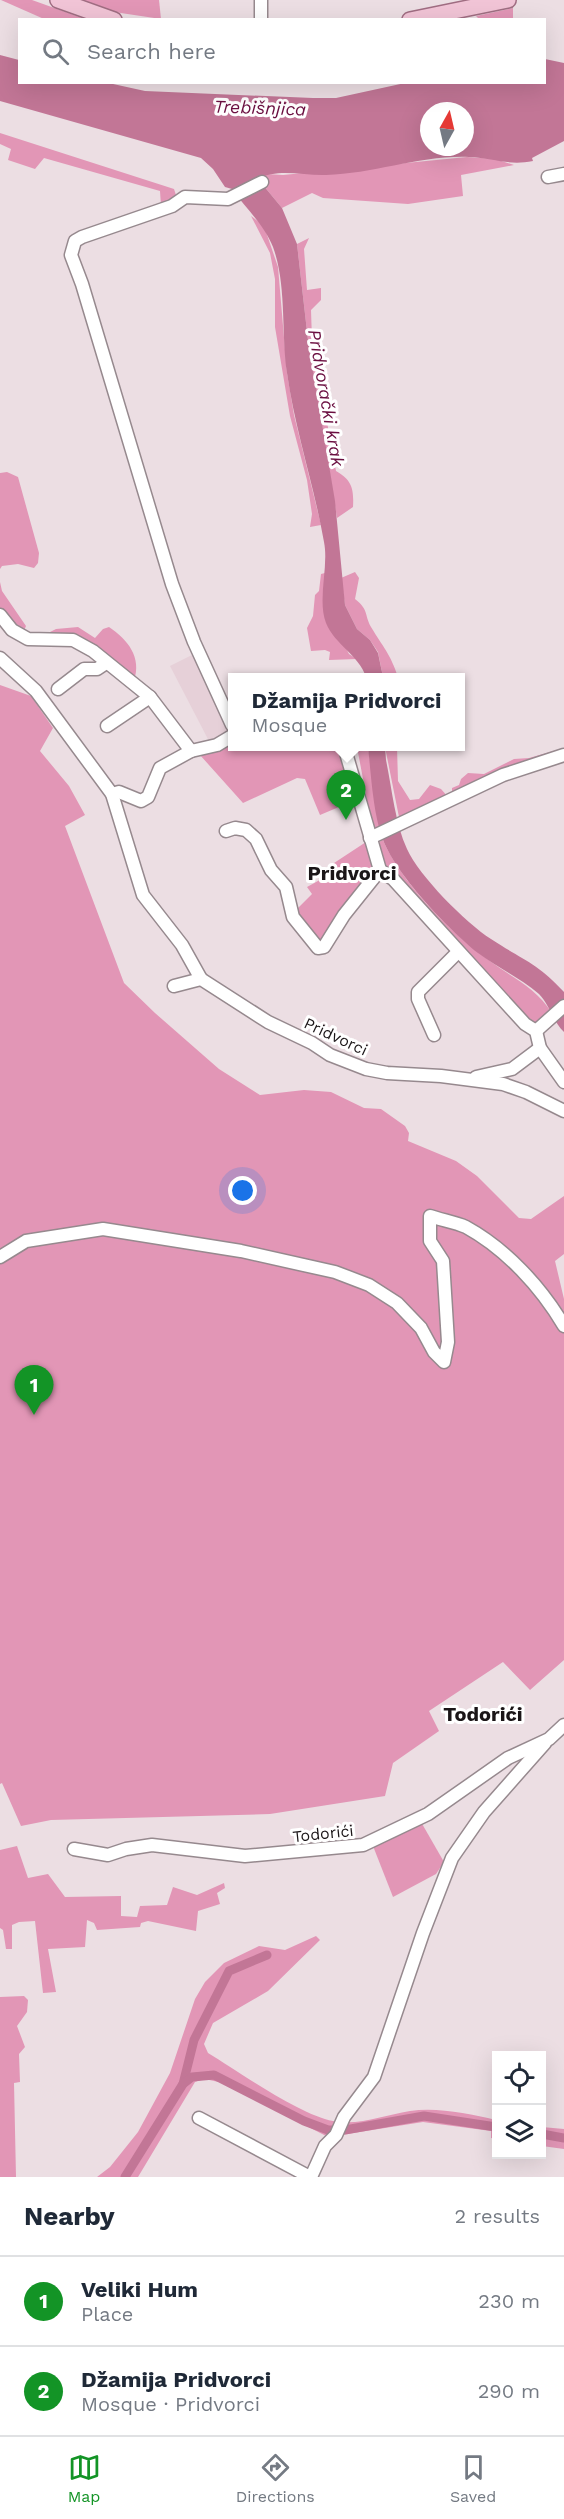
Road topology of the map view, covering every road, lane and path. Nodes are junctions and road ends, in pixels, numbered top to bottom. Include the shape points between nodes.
1 (58, 0) edge
2 (261, 0) edge
3 (508, 0) edge
4 (108, 18) edge
5 (261, 18) edge
6 (420, 18) edge
7 (564, 174) edge
8 (548, 177) dead end
9 (262, 182) dead end
10 (0, 615) edge
11 (0, 658) edge
12 (106, 663) junction
13 (58, 689) dead end
14 (150, 697) junction
15 (228, 716) edge
16 (107, 726) dead end
17 (228, 738) edge
18 (191, 751) junction
19 (345, 751) edge
20 (564, 755) edge
21 (112, 794) junction
22 (226, 831) dead end
23 (375, 836) junction
24 (380, 870) junction
25 (458, 952) junction
26 (201, 979) junction
27 (174, 986) dead end
28 (564, 1006) edge
29 (536, 1031) junction
30 (434, 1035) dead end
31 (540, 1048) junction
32 (472, 1078) junction
33 (564, 1082) edge
34 (564, 1111) edge
35 (0, 1257) edge
36 (564, 1326) edge
37 (564, 1725) edge
38 (549, 1739) junction
39 (74, 1849) dead end
40 (199, 2118) dead end
41 (310, 2177) edge

1 - 4 main road
2 - 5 street
3 - 6 main road
7 - 8 street
9 - 15 street via 228,199 185,197 172,206 82,237 75,241 71,255 169,574
10 - 12 street via 12,630 28,639 73,640
11 - 21 street via 36,691
12 - 13 street via 97,669 84,669
12 - 14 street
14 - 16 street
14 - 18 street
17 - 18 street
18 - 21 street via 160,768 148,797 141,801 119,792
19 - 23 street
20 - 23 street via 503,775
21 - 26 street via 143,895 182,945
22 - 24 street via 246,830 256,839 271,870 286,886 293,917 318,948 324,947
23 - 24 street
24 - 25 street via 413,900
25 - 29 street
25 - 30 street via 418,992
26 - 27 street
26 - 32 street, Pridvorci via 268,1022 330,1055 387,1073
28 - 29 street
29 - 31 street
31 - 32 street via 512,1069
31 - 33 street
32 - 34 street, Pridvorci via 526,1092
35 - 36 street via 26,1241 103,1229 241,1251 335,1272 369,1284 397,1303 421,1328 444,1362 448,1342 444,1272 443,1262 430,1241 430,1216 465,1227 507,1255
37 - 38 street, Todorići
38 - 39 street, Todorići via 508,1758 428,1814 363,1845 245,1856 152,1845 108,1855
38 - 41 street, Todorići via 484,1812 452,1858 374,2077 325,2146
40 - 41 street

